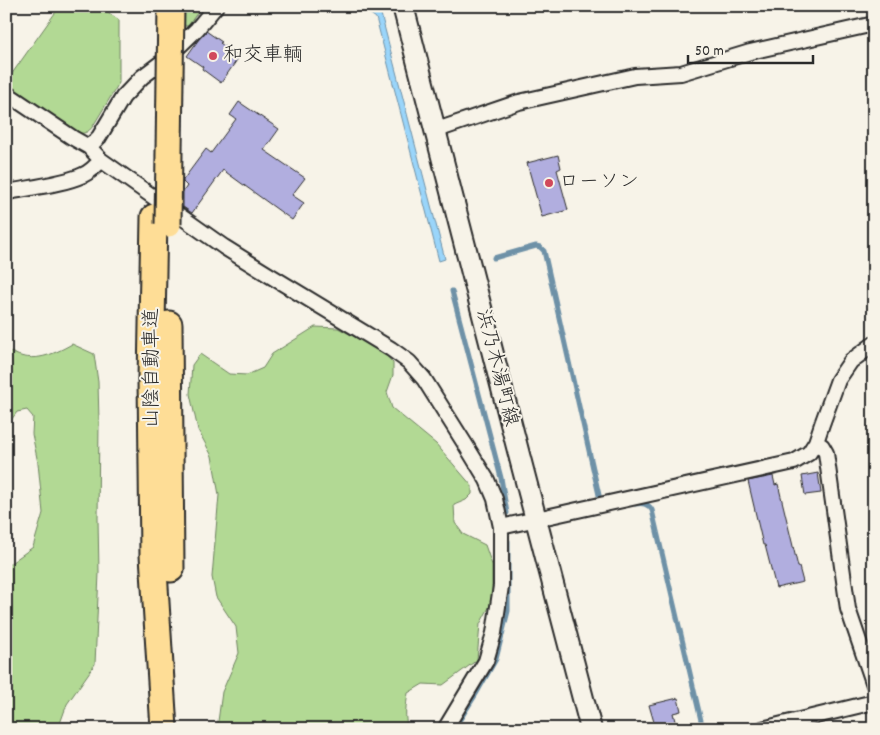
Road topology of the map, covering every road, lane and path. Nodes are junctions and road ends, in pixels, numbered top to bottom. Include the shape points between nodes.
1 (160, 6) edge
2 (171, 6) edge
3 (216, 6) edge
4 (403, 6) edge
5 (874, 24) edge
6 (6, 93) edge
7 (434, 131) junction
8 (89, 147) junction
9 (101, 160) junction
10 (6, 193) edge
11 (161, 220) junction
12 (874, 344) edge
13 (816, 442) junction
14 (536, 519) junction
15 (501, 527) junction
16 (874, 686) edge
17 (874, 702) edge
18 (164, 729) edge
19 (180, 729) edge
20 (446, 729) edge
21 (591, 729) edge
22 (762, 729) edge

1 - 11 highway, 山陰自動車道
2 - 11 highway, 山陰自動車道, bridge
3 - 8 street via 197,29 123,97 100,137
4 - 7 main road, 浜乃木湯町線
5 - 7 street via 750,52 682,73 635,76 518,102
6 - 8 street
7 - 14 main road, 浜乃木湯町線
8 - 9 street
9 - 10 street via 83,175
9 - 15 street via 224,246 409,362 424,379 487,480
11 - 18 highway, 山陰自動車道 via 152,379 154,555
11 - 19 highway, 山陰自動車道 via 171,559
12 - 13 street via 851,361 838,380
13 - 14 street via 809,453 794,462
13 - 16 street via 826,453 848,609
14 - 15 street
14 - 21 main road, 浜乃木湯町線
15 - 20 street via 501,586 494,633 486,661
17 - 22 street

